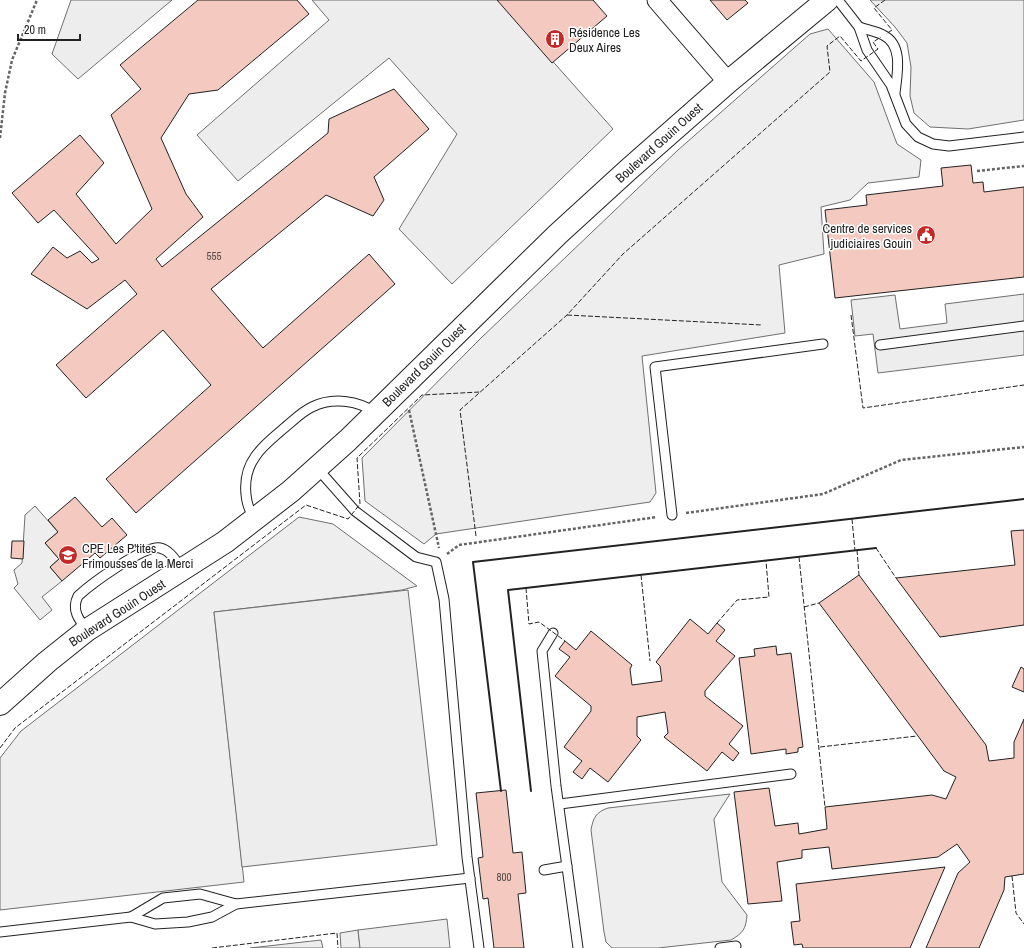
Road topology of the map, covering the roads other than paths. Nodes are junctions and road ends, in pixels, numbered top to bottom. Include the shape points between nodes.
1 (657, 0) edge
2 (828, 0) edge
3 (838, 0) edge
4 (859, 27) junction
5 (728, 82) junction
6 (894, 94) junction
7 (1024, 137) edge
8 (1024, 326) edge
9 (823, 344) dead end
10 (880, 345) dead end
11 (376, 413) junction
12 (317, 468) junction
13 (672, 515) road end
14 (255, 520) junction
15 (183, 570) junction
16 (87, 630) junction
17 (553, 633) dead end
18 (0, 704) edge
19 (790, 774) dead end
20 (560, 804) junction
21 (568, 866) junction
22 (544, 870) dead end
23 (470, 878) junction
24 (236, 904) junction
25 (131, 916) junction
26 (0, 932) edge
27 (736, 946) dead end
28 (479, 948) edge
29 (578, 948) edge
30 (720, 948) edge

1 - 5 street
2 - 5 street, Boulevard Gouin Ouest
3 - 4 lane
4 - 6 lane via 867,50 883,72
4 - 6 lane via 884,35 895,49 898,62
5 - 11 street, Boulevard Gouin Ouest via 558,234
6 - 7 lane via 906,124 918,137 933,144 949,146
8 - 10 lane
9 - 13 lane via 654,367
11 - 12 street, Boulevard Gouin Ouest
11 - 14 lane via 354,402 331,402 313,406 267,443 251,463 246,482 247,505
12 - 14 street, Boulevard Gouin Ouest
12 - 23 lane via 354,511 416,556 436,562 444,599
14 - 15 street, Boulevard Gouin Ouest
15 - 16 street, Boulevard Gouin Ouest
15 - 16 lane via 171,554 161,548 148,549 135,555 78,596 75,610
16 - 18 street, Boulevard Gouin Ouest
17 - 20 lane via 542,651
19 - 20 lane
20 - 21 lane
21 - 22 lane
21 - 29 lane
23 - 24 lane
23 - 28 lane
24 - 25 lane via 212,917 188,922 155,924
24 - 25 lane via 200,894 163,898
25 - 26 lane
27 - 30 lane

